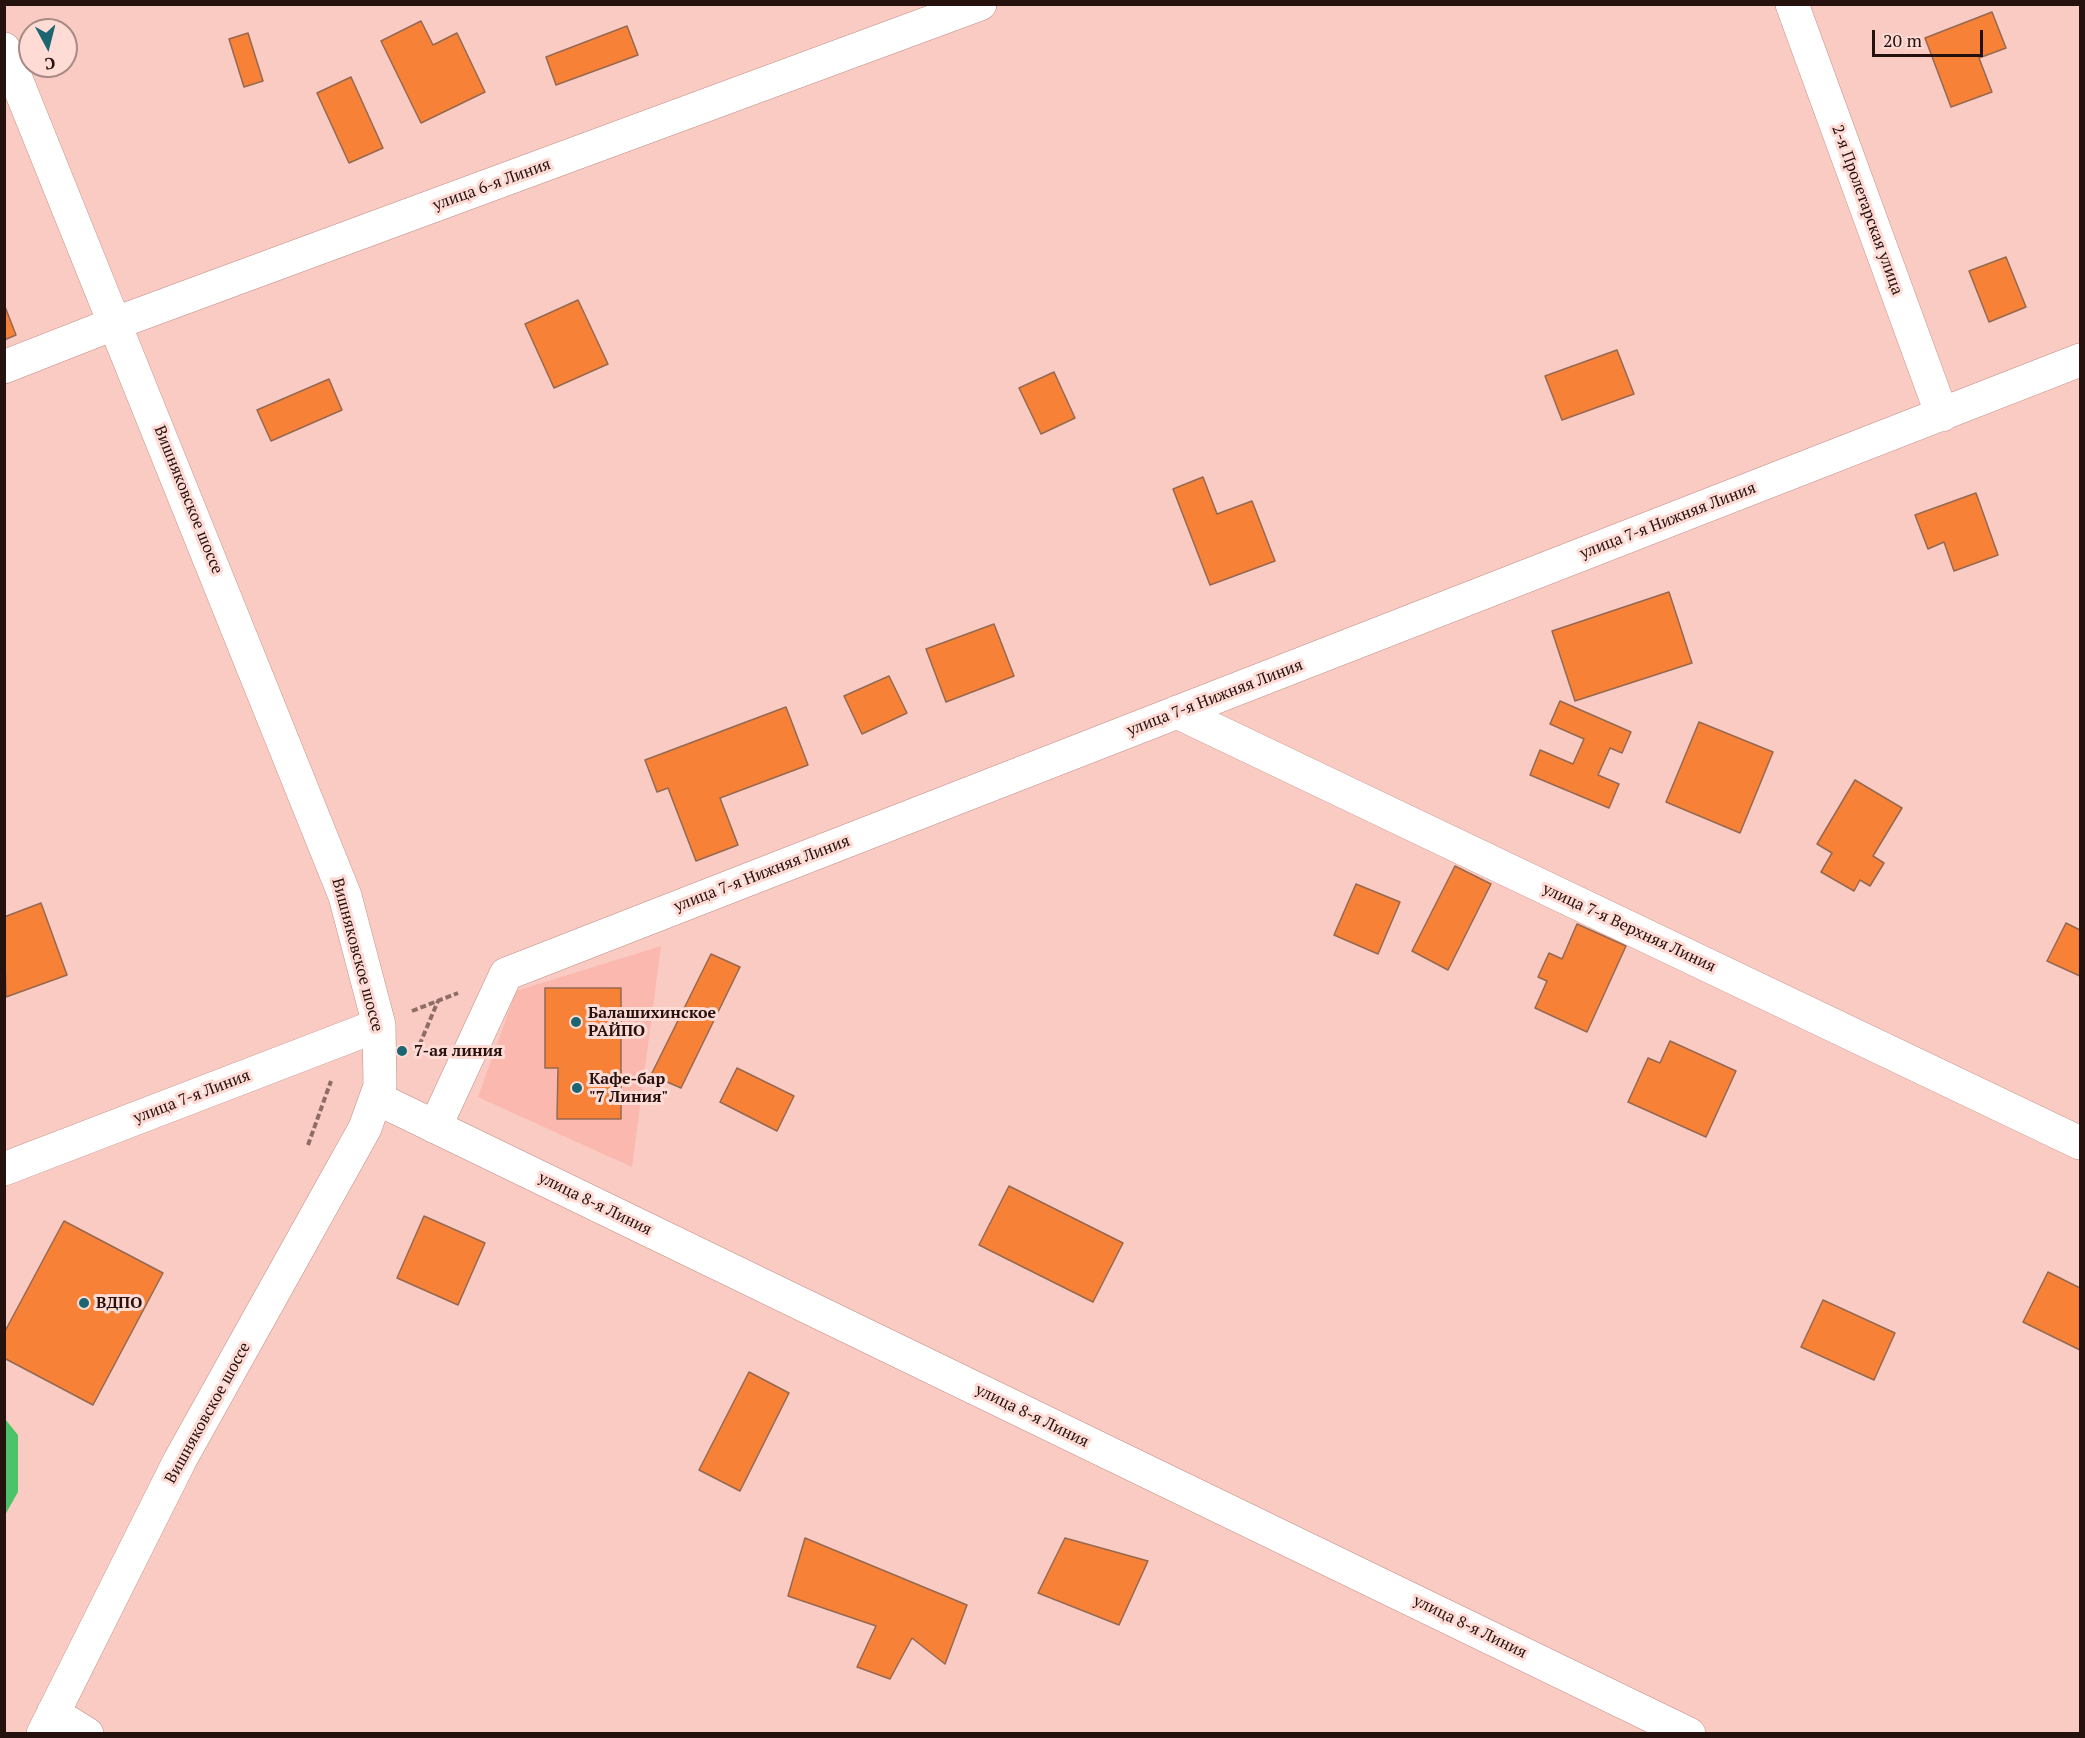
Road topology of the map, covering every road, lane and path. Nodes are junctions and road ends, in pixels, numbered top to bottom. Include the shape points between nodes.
1 (980, 4) edge
2 (1792, 4) edge
3 (4, 49) edge
4 (116, 323) junction
5 (2080, 360) edge
6 (4, 367) edge
7 (1941, 415) junction
8 (1177, 712) junction
9 (506, 974) junction
10 (379, 1025) junction
11 (347, 1037) junction
12 (375, 1098) junction
13 (435, 1126) junction
14 (2080, 1143) edge
15 (308, 1145) dead end
16 (4, 1169) edge
17 (48, 1724) edge
18 (87, 1734) edge
19 (1689, 1734) edge

1 - 4 street, улица 6-я Линия
2 - 7 street, 2-я Пролетарская улица
3 - 4 street, Вишняковское шоссе
4 - 6 street, улица 6-я Линия
4 - 10 street, Вишняковское шоссе via 345,896
5 - 7 street, улица 7-я Нижняя Линия
7 - 8 street, улица 7-я Нижняя Линия
8 - 9 street, улица 7-я Нижняя Линия
8 - 14 street, улица 7-я Верхняя Линия
9 - 10 path
9 - 13 street
10 - 11 street, улица 7-я Линия
10 - 12 street, Вишняковское шоссе via 380,1086
11 - 15 path
11 - 16 street, улица 7-я Линия
12 - 13 street, улица 8-я Линия
12 - 17 street, Вишняковское шоссе via 349,1161 180,1460
13 - 19 street, улица 8-я Линия
17 - 18 street

